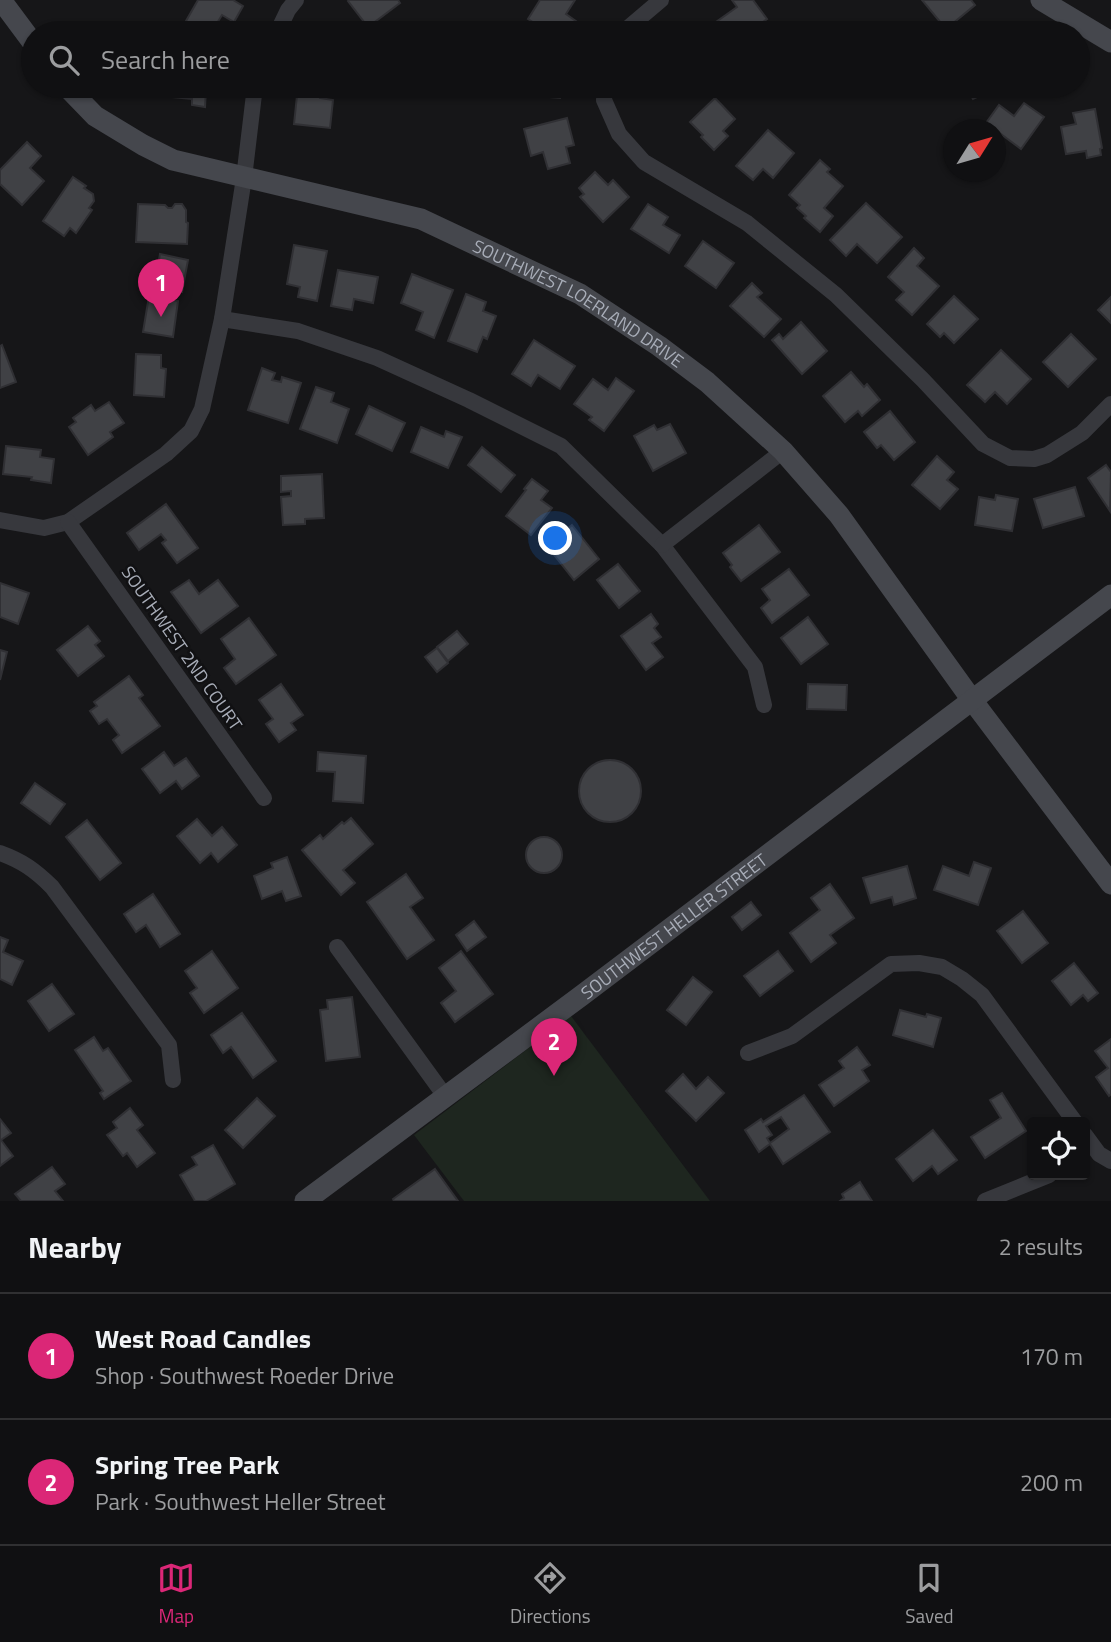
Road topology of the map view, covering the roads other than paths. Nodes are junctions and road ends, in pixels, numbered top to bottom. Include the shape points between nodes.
1 (1, 0) edge
2 (296, 0) edge
3 (661, 0) edge
4 (1041, 0) edge
5 (283, 21) edge
6 (636, 21) edge
7 (1074, 21) edge
8 (21, 27) edge
9 (1090, 31) edge
10 (1111, 42) edge
11 (78, 98) edge
12 (254, 98) edge
13 (604, 98) edge
14 (244, 178) junction
15 (222, 319) junction
16 (1111, 404) edge
17 (783, 452) junction
18 (0, 520) edge
19 (68, 522) junction
20 (662, 545) junction
21 (1111, 595) edge
22 (972, 700) junction
23 (764, 705) dead end
24 (264, 797) dead end
25 (0, 853) edge
26 (1111, 884) edge
27 (337, 947) dead end
28 (748, 1053) dead end
29 (173, 1080) dead end
30 (445, 1096) junction
31 (1071, 1117) edge
32 (1037, 1180) edge
33 (305, 1201) edge
34 (985, 1201) edge

1 - 8 street
2 - 5 street
3 - 6 street
4 - 7 street
9 - 10 street
11 - 14 street, SOUTHWEST LOERLAND DRIVE via 95,116 173,160
12 - 14 street
13 - 16 street via 619,134 644,162 747,223 836,295 983,444 1010,458 1034,459 1082,433
14 - 15 street
14 - 17 street, SOUTHWEST LOERLAND DRIVE via 421,219 580,294 707,383
15 - 19 street via 202,409 191,431 166,454
15 - 20 street via 298,331 377,358 561,446
17 - 20 street
17 - 22 street, SOUTHWEST LOERLAND DRIVE via 839,515
18 - 19 street via 44,528
19 - 24 street, SOUTHWEST 2ND COURT
20 - 23 street via 755,667
21 - 22 street, SOUTHWEST HELLER STREET
22 - 26 street, SOUTHWEST LOERLAND DRIVE
22 - 30 street, SOUTHWEST HELLER STREET
25 - 29 street via 18,859 52,887 169,1045
27 - 30 street
28 - 31 street via 792,1036 891,964 942,967 982,995
30 - 33 street, SOUTHWEST HELLER STREET
32 - 34 street

